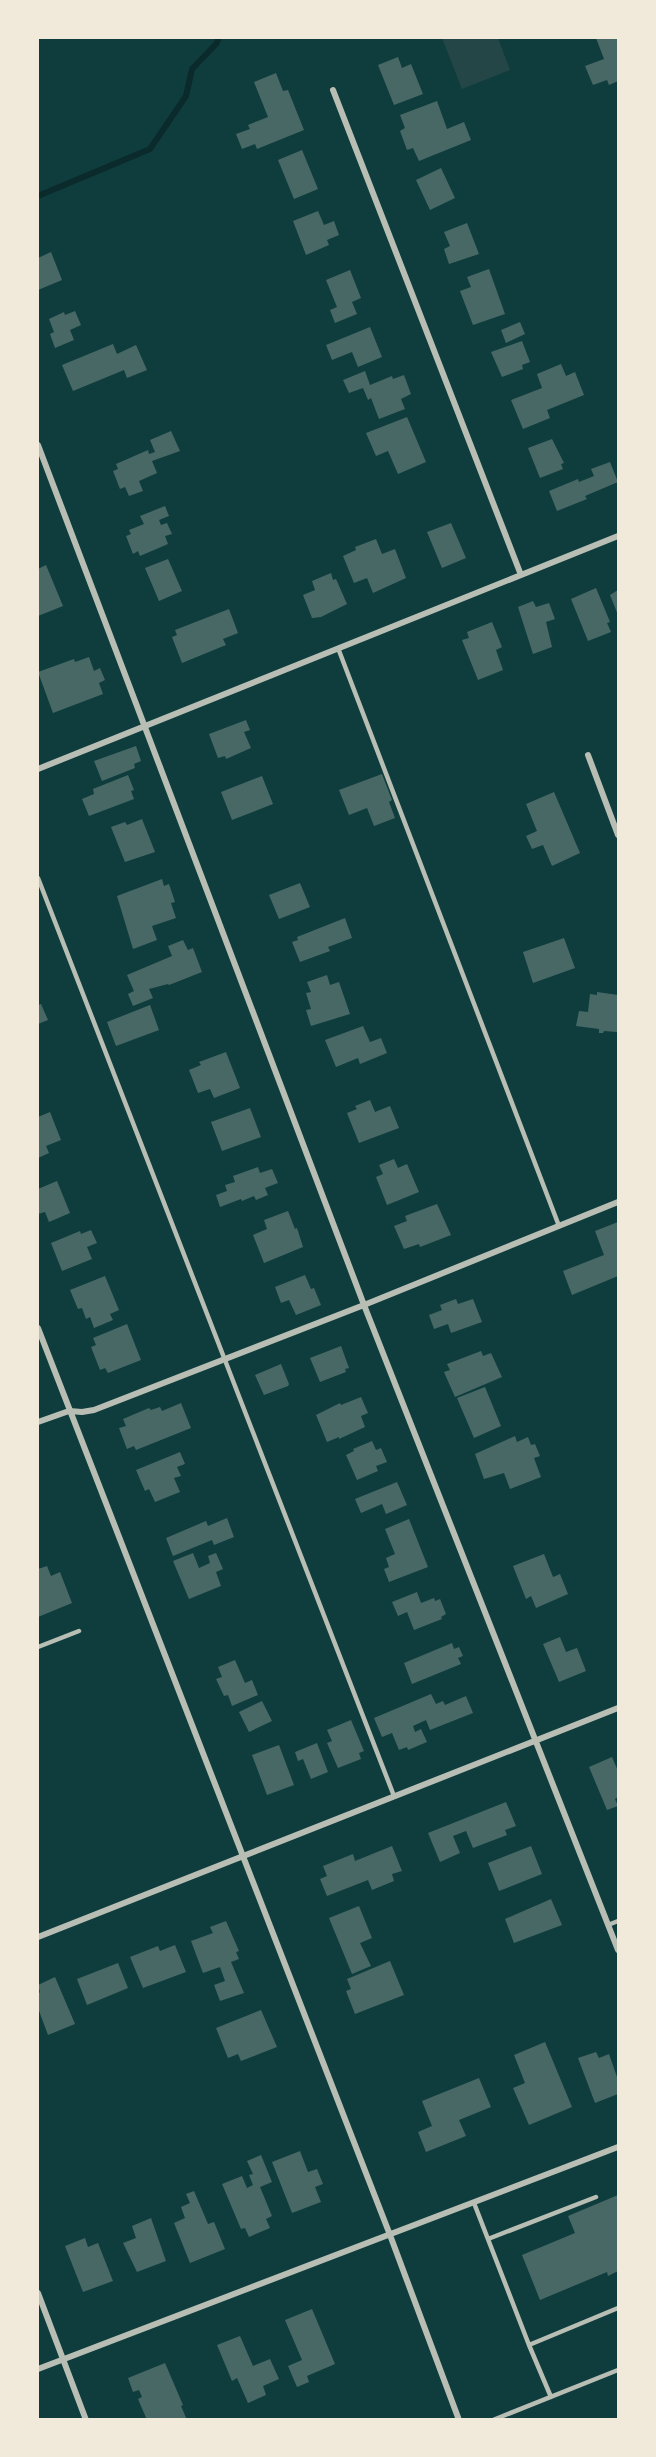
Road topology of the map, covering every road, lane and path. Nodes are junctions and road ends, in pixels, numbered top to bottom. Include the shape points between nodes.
1 (333, 90) dead end
2 (38, 445) edge
3 (618, 536) edge
4 (521, 575) junction
5 (338, 648) junction
6 (144, 726) junction
7 (588, 755) dead end
8 (38, 769) edge
9 (618, 835) edge
10 (38, 878) edge
11 (618, 1202) edge
12 (559, 1226) junction
13 (364, 1305) junction
14 (38, 1328) edge
15 (225, 1359) junction
16 (69, 1410) junction
17 (38, 1422) edge
18 (79, 1631) dead end
19 (38, 1647) edge
20 (618, 1708) edge
21 (534, 1740) junction
22 (394, 1796) junction
23 (242, 1856) junction
24 (618, 1921) edge
25 (608, 1925) junction
26 (38, 1937) edge
27 (618, 1950) edge
28 (618, 2147) edge
29 (596, 2197) dead end
30 (474, 2203) junction
31 (390, 2235) junction
32 (488, 2239) junction
33 (38, 2294) edge
34 (618, 2308) edge
35 (529, 2345) junction
36 (62, 2359) junction
37 (38, 2369) edge
38 (618, 2370) edge
39 (551, 2397) junction
40 (509, 2417) edge
41 (86, 2420) edge
42 (459, 2420) edge
43 (493, 2420) edge

1 - 4 street
2 - 6 street
3 - 4 street
4 - 5 street
5 - 6 street
5 - 12 lane
6 - 8 street
6 - 13 street
7 - 9 street
10 - 15 lane
11 - 12 street
12 - 13 street
13 - 15 street
13 - 21 street
14 - 16 street
15 - 16 street via 94,1410
15 - 22 lane
16 - 17 street
16 - 23 street
18 - 19 lane
20 - 21 street
21 - 22 street
21 - 25 street
22 - 23 street
23 - 26 street
23 - 31 street
24 - 25 lane
25 - 27 street
28 - 30 street
29 - 32 lane
30 - 31 street
30 - 32 lane
31 - 36 street
31 - 42 street
32 - 35 lane
33 - 36 street
34 - 35 lane
35 - 39 lane
36 - 37 street
36 - 41 street
38 - 39 lane
39 - 40 lane
40 - 43 lane

